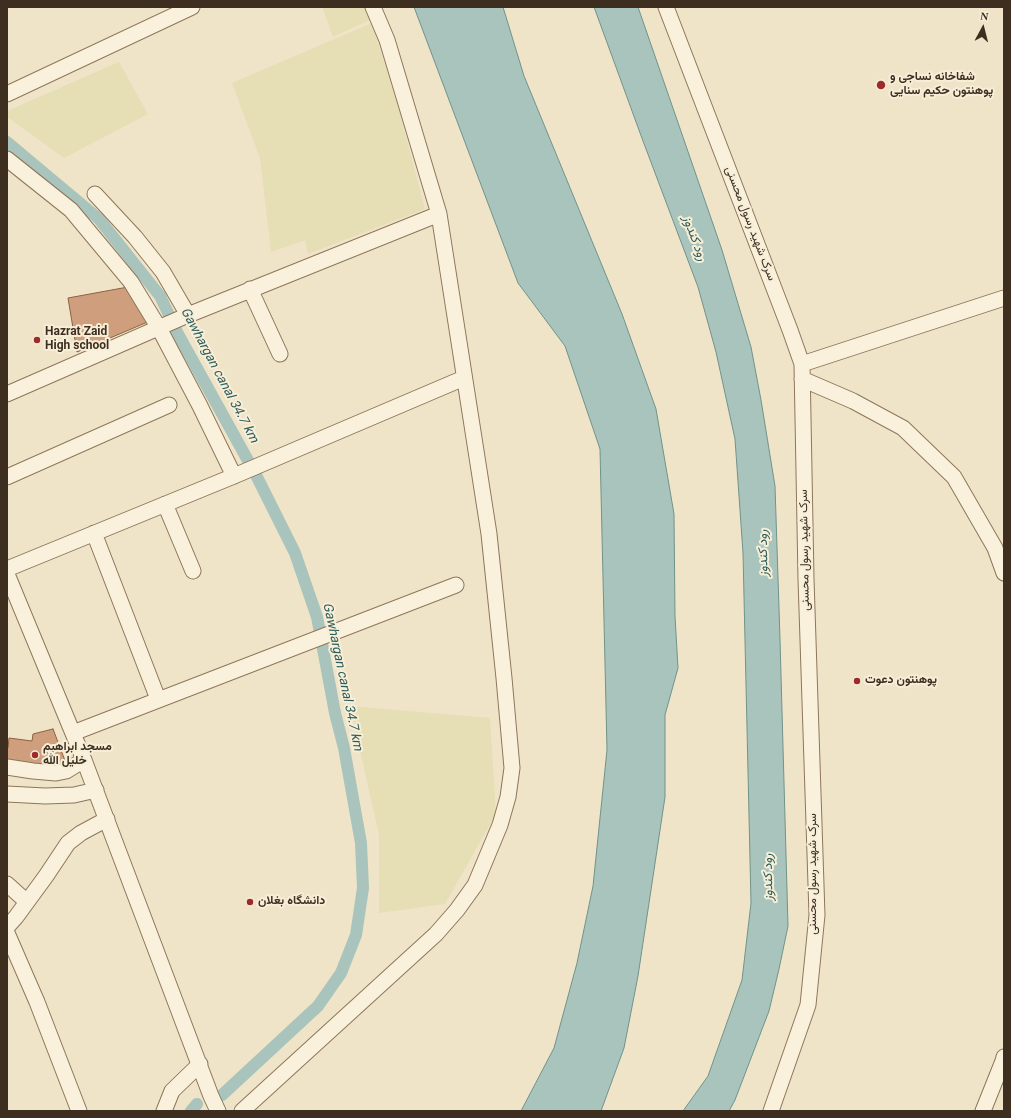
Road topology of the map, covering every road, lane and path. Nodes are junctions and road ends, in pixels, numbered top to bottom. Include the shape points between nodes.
1 (192, 7) edge
2 (373, 7) edge
3 (666, 7) edge
4 (7, 94) edge
5 (7, 159) edge
6 (95, 194) dead end
7 (439, 214) junction
8 (250, 289) junction
9 (1004, 298) edge
10 (188, 315) junction
11 (159, 328) junction
12 (280, 354) dead end
13 (802, 364) junction
14 (464, 378) junction
15 (802, 379) junction
16 (7, 394) edge
17 (169, 405) dead end
18 (234, 476) junction
19 (7, 477) edge
20 (165, 504) junction
21 (94, 534) junction
22 (1000, 547) edge
23 (7, 569) edge
24 (193, 571) dead end
25 (1004, 573) edge
26 (7, 574) edge
27 (456, 585) dead end
28 (158, 700) junction
29 (73, 733) junction
30 (84, 760) junction
31 (7, 767) edge
32 (96, 790) junction
33 (7, 794) edge
34 (107, 819) junction
35 (7, 884) edge
36 (26, 902) junction
37 (7, 927) edge
38 (7, 933) edge
39 (1004, 1056) edge
40 (200, 1064) junction
41 (79, 1111) edge
42 (164, 1111) edge
43 (218, 1111) edge
44 (242, 1111) edge
45 (771, 1111) edge
46 (983, 1111) edge

1 - 4 street
2 - 7 street via 387,40
3 - 13 street, سرک شهید رسول محسنی
5 - 11 street via 71,210 131,282
6 - 10 street via 163,272
7 - 8 street
7 - 14 street
8 - 10 street
8 - 12 street
9 - 13 street
10 - 11 street
11 - 16 street
11 - 18 street
13 - 15 street, سرک شهید رسول محسنی
14 - 18 street
14 - 44 street via 489,534 512,768 508,797 500,825 475,885 436,934
15 - 22 street via 853,400 903,428 954,477
15 - 45 street, سرک شهید رسول محسنی via 817,915 808,1006
17 - 19 street
18 - 20 street
20 - 21 street
20 - 24 street
21 - 23 street
21 - 28 street
22 - 25 street
26 - 29 street
27 - 28 street
28 - 29 street
29 - 30 street
30 - 31 street via 66,771 56,773
30 - 32 street
32 - 33 street via 74,795
32 - 34 street
34 - 36 street via 68,843
34 - 40 street
35 - 36 street
36 - 37 street
38 - 41 street
39 - 46 street
40 - 42 street via 172,1091
40 - 43 street

